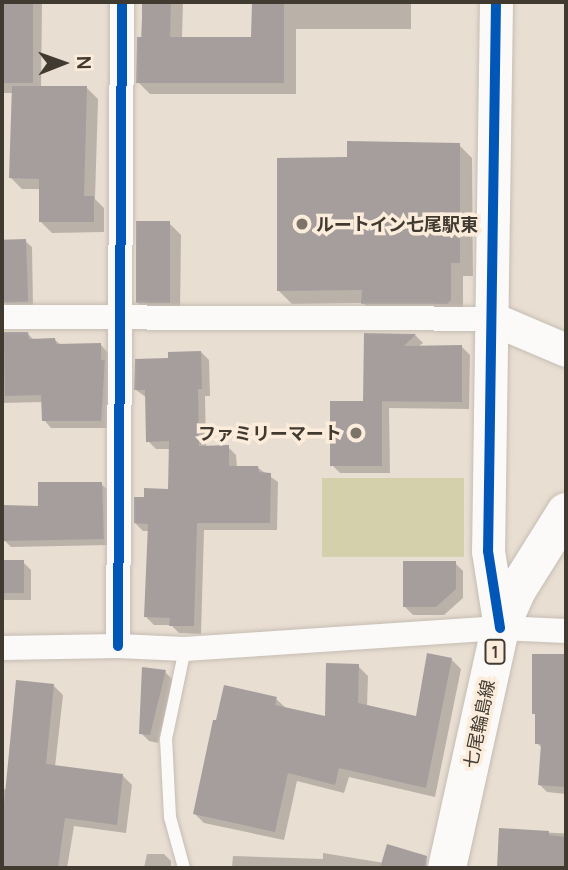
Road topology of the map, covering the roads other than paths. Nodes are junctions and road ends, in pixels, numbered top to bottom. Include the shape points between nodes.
1 (122, 2) edge
2 (496, 2) edge
3 (2, 317) edge
4 (120, 318) junction
5 (493, 319) junction
6 (566, 350) edge
7 (566, 512) edge
8 (500, 628) junction
9 (566, 632) edge
10 (118, 646) junction
11 (2, 648) edge
12 (185, 649) junction
13 (184, 868) edge
14 (447, 868) edge

1 - 4 street
2 - 5 street
3 - 4 street
4 - 5 street
4 - 10 street
5 - 6 street
5 - 8 street via 488,551
7 - 8 main road, 七尾輪島線 / 1 via 517,590
8 - 9 street
8 - 12 street
8 - 14 main road, 七尾輪島線 / 1
10 - 11 street
10 - 12 street
12 - 13 lane via 166,740 170,817

